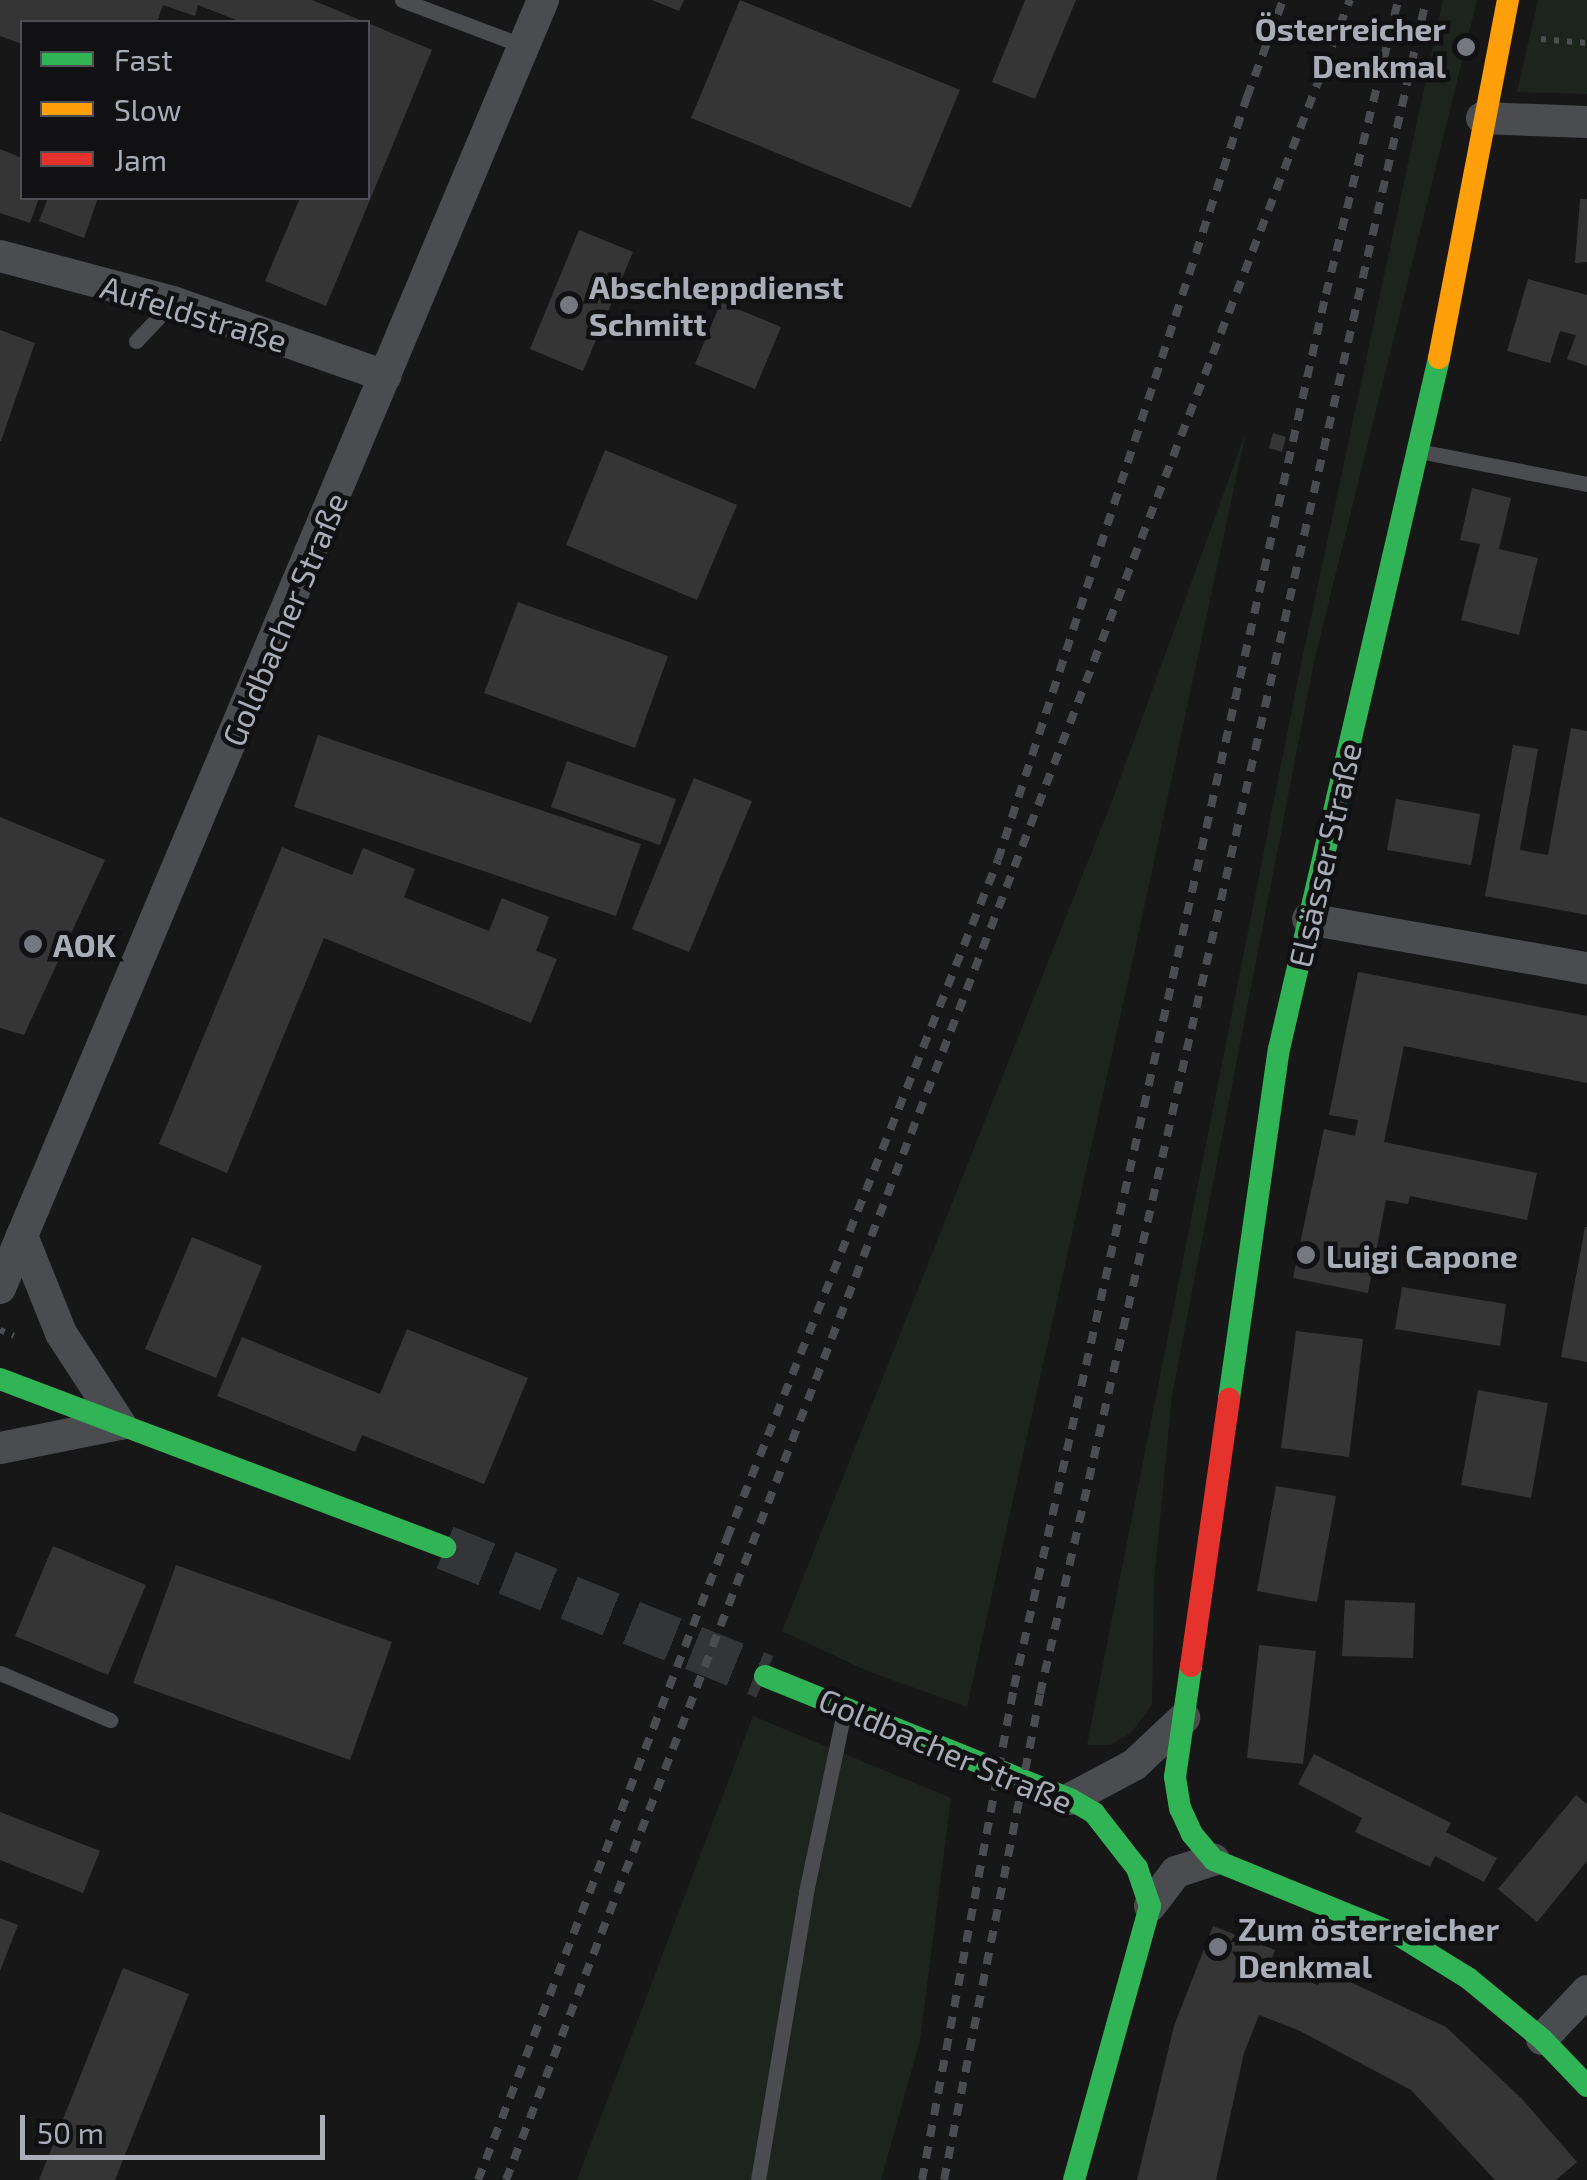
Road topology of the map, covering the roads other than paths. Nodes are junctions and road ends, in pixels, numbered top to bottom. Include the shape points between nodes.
1 (402, 0) edge
2 (543, 0) edge
3 (1508, 0) edge
4 (524, 46) junction
5 (1482, 118) junction
6 (1587, 122) edge
7 (0, 256) edge
8 (173, 302) junction
9 (136, 341) dead end
10 (386, 376) junction
11 (1415, 450) junction
12 (1587, 484) edge
13 (1308, 920) junction
14 (1587, 968) edge
15 (11, 1242) edge
16 (0, 1288) edge
17 (0, 1379) edge
18 (120, 1424) junction
19 (0, 1448) edge
20 (445, 1547) tunnel mouth
21 (0, 1672) edge
22 (766, 1676) tunnel mouth
23 (846, 1707) junction
24 (1184, 1718) junction
25 (110, 1720) dead end
26 (1070, 1799) junction
27 (1214, 1860) junction
28 (1150, 1906) junction
29 (1587, 1990) edge
30 (1542, 2039) junction
31 (1587, 2086) edge
32 (758, 2180) edge
33 (1074, 2180) edge

1 - 4 lane
2 - 4 street, Goldbacher Straße
3 - 5 street, Elsässer Straße
4 - 10 street, Goldbacher Straße
5 - 6 street
5 - 11 street, Elsässer Straße via 1441,348
7 - 8 street, Aufeldstraße
8 - 9 lane
8 - 10 street, Aufeldstraße
10 - 15 street, Goldbacher Straße
11 - 12 lane
11 - 13 street, Elsässer Straße
13 - 14 street
13 - 24 street, Elsässer Straße via 1279,1049
15 - 16 street, Goldbacher Straße
15 - 18 street
17 - 18 street
18 - 19 street
18 - 20 street
21 - 25 lane
22 - 23 street, Goldbacher Straße
23 - 26 street, Goldbacher Straße
23 - 32 lane via 806,1892
24 - 26 street via 1134,1765
24 - 27 street, Elsässer Straße via 1175,1778 1180,1808
26 - 28 street, Goldbacher Straße via 1112,1831 1137,1868
27 - 28 street via 1176,1872
27 - 30 street via 1400,1936 1468,1978
28 - 33 street
29 - 30 street
30 - 31 street

